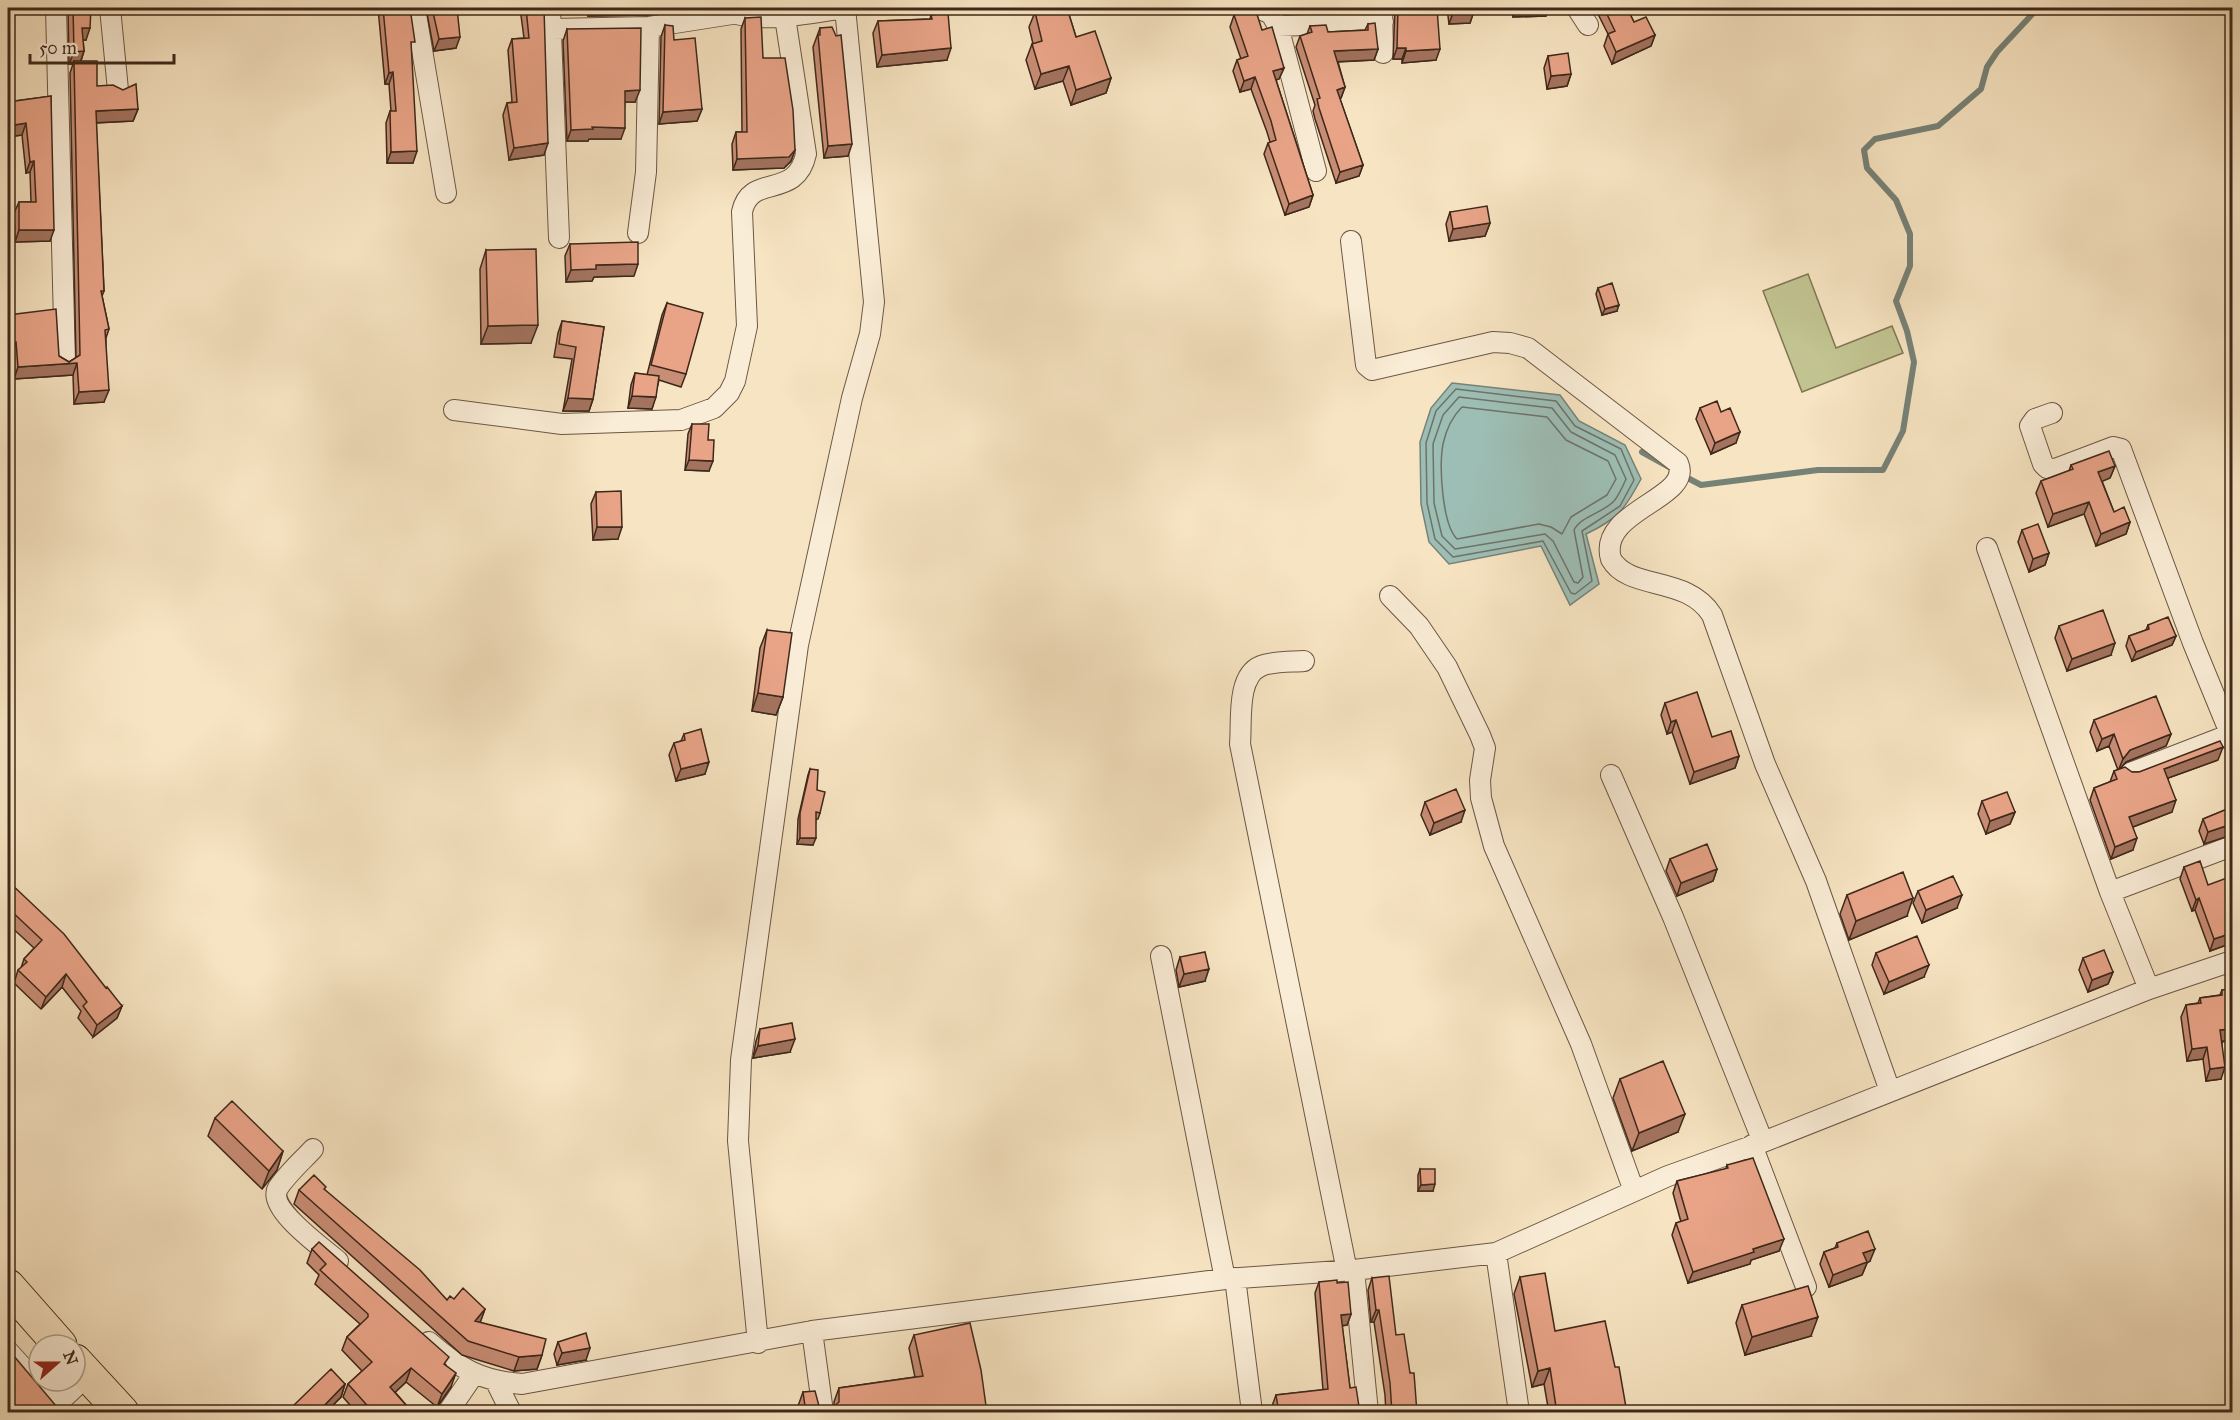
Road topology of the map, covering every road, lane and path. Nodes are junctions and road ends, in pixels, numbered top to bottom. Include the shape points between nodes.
1 (56, 8) edge
2 (110, 8) edge
3 (415, 8) edge
4 (550, 8) edge
5 (844, 8) edge
6 (1258, 8) edge
7 (1577, 8) edge
8 (727, 11) edge
9 (1383, 15) edge
10 (785, 17) junction
11 (1588, 25) dead end
12 (1278, 26) junction
13 (649, 27) junction
14 (553, 28) junction
15 (1383, 53) dead end
16 (118, 90) edge
17 (1317, 171) dead end
18 (446, 193) dead end
19 (638, 233) dead end
20 (559, 238) dead end
21 (1351, 241) dead end
22 (65, 362) edge
23 (454, 410) dead end
24 (2052, 413) dead end
25 (1987, 548) dead end
26 (1390, 596) dead end
27 (1304, 661) dead end
28 (2232, 736) edge
29 (2130, 773) edge
30 (1611, 775) dead end
31 (2232, 846) edge
32 (2110, 892) junction
33 (1161, 956) dead end
34 (2232, 961) edge
35 (2149, 989) junction
36 (1890, 1091) junction
37 (1757, 1144) junction
38 (313, 1149) dead end
39 (1634, 1191) junction
40 (1496, 1253) junction
41 (1351, 1271) junction
42 (353, 1274) edge
43 (1230, 1279) junction
44 (8, 1286) edge
45 (1806, 1287) edge
46 (412, 1326) edge
47 (812, 1331) junction
48 (49, 1333) edge
49 (758, 1343) junction
50 (8, 1352) edge
51 (474, 1374) junction
52 (87, 1375) edge
53 (496, 1382) junction
54 (68, 1393) edge
55 (60, 1409) edge
56 (122, 1413) edge
57 (448, 1413) edge
58 (511, 1413) edge
59 (823, 1413) edge
60 (1252, 1413) edge
61 (1368, 1413) edge
62 (1519, 1413) edge

1 - 22 street
2 - 16 street
3 - 18 street
4 - 14 street
5 - 10 street
5 - 49 street via 874,302 870,334 852,398 798,645 741,1060 738,1141
6 - 12 street via 1271,14
7 - 11 street
8 - 10 street
8 - 13 street
9 - 12 street
9 - 15 street
10 - 23 street via 806,154 803,167 792,178 753,193 744,201 747,326 729,393 705,413 681,420 562,424
12 - 17 street
13 - 14 street
13 - 19 street via 646,172
14 - 20 street
21 - 36 street via 1369,369 1493,342 1519,345 1676,461 1678,475 1670,489 1620,524 1610,543 1611,559 1626,573 1697,597 1712,615 1765,764 1816,881
24 - 28 street via 2035,419 2030,426 2047,468 2055,469 2109,447 2121,449
25 - 32 street
26 - 39 street via 1419,626 1447,668 1480,735 1485,748 1481,798 1494,846 1581,1044
27 - 41 street via 1262,665 1252,671 1244,685 1240,744
28 - 29 street
30 - 37 street via 1673,917
31 - 32 street
32 - 35 street
33 - 43 street
34 - 35 street
35 - 36 street
36 - 37 street
37 - 39 street
37 - 45 street
38 - 42 street via 277,1189 276,1201 286,1216
39 - 40 street
40 - 41 street
40 - 62 street
41 - 43 street
41 - 61 street
43 - 47 street
43 - 60 street
44 - 48 highway
46 - 51 street via 456,1365
47 - 49 street
47 - 59 street
49 - 53 street via 522,1384
50 - 55 street
51 - 53 street
51 - 57 street
52 - 56 highway
53 - 58 street
54 - 55 street

